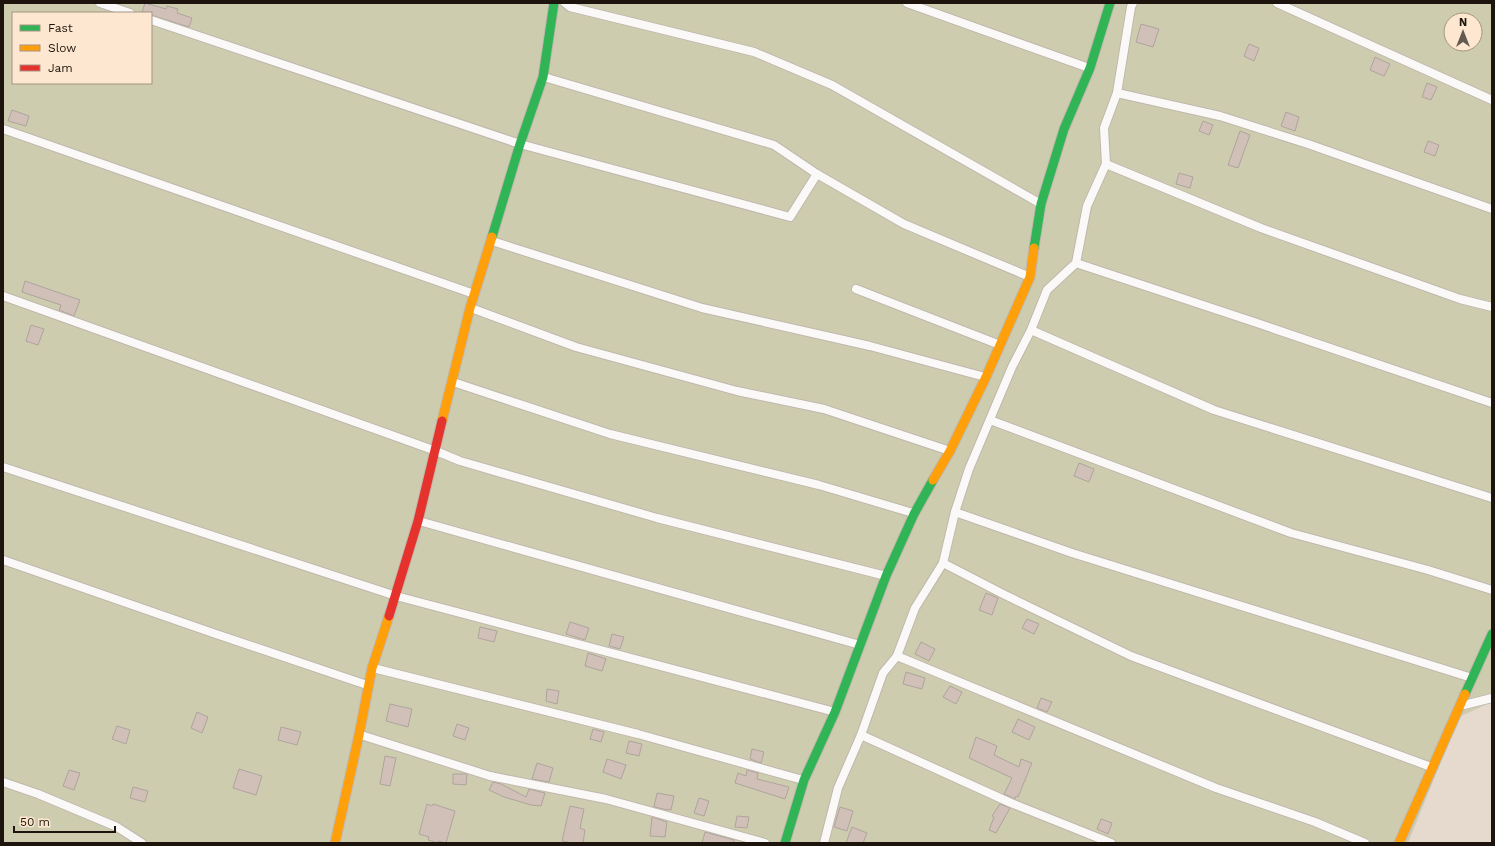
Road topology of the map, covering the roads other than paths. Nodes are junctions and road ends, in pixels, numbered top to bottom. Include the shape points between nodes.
1 (100, 3) edge
2 (554, 3) edge
3 (565, 3) edge
4 (907, 3) edge
5 (1110, 3) edge
6 (1133, 3) edge
7 (1277, 3) edge
8 (127, 12) edge
9 (152, 20) edge
10 (1090, 68) junction
11 (543, 77) junction
12 (1117, 93) junction
13 (1492, 100) edge
14 (3, 129) edge
15 (520, 144) junction
16 (1106, 164) junction
17 (817, 174) junction
18 (1041, 204) junction
19 (1492, 209) edge
20 (491, 241) junction
21 (1076, 263) junction
22 (1030, 277) junction
23 (856, 289) dead end
24 (474, 294) junction
25 (3, 296) edge
26 (1492, 307) edge
27 (470, 308) junction
28 (1031, 330) junction
29 (1001, 345) junction
30 (986, 377) junction
31 (452, 382) junction
32 (1492, 403) edge
33 (990, 420) junction
34 (436, 451) junction
35 (950, 452) junction
36 (3, 467) edge
37 (1492, 498) edge
38 (955, 512) junction
39 (914, 514) junction
40 (418, 521) junction
41 (3, 560) edge
42 (943, 563) junction
43 (886, 576) junction
44 (1492, 590) edge
45 (396, 596) junction
46 (1492, 634) edge
47 (860, 645) junction
48 (1489, 649) edge
49 (897, 656) junction
50 (372, 668) junction
51 (1472, 678) junction
52 (368, 685) junction
53 (1492, 698) edge
54 (1459, 706) junction
55 (835, 712) junction
56 (359, 735) junction
57 (861, 735) junction
58 (1432, 767) junction
59 (804, 780) junction
60 (3, 782) edge
61 (827, 842) edge
62 (142, 843) edge
63 (335, 843) edge
64 (765, 843) edge
65 (785, 843) edge
66 (1111, 843) edge
67 (1365, 843) edge
68 (1398, 843) edge

1 - 8 lane
2 - 11 street
3 - 18 lane via 570,7 754,52 832,85
4 - 10 lane
5 - 10 street
6 - 12 lane
7 - 13 lane
9 - 15 lane
10 - 18 street via 1064,129
11 - 15 street
11 - 17 lane via 774,145
12 - 16 lane via 1104,128
12 - 19 lane via 1220,116
14 - 24 lane
15 - 17 lane via 790,217
15 - 20 street
16 - 21 lane via 1087,206
16 - 26 lane via 1261,228 1460,299
17 - 22 lane via 904,224
18 - 22 street
20 - 24 street
20 - 30 lane via 702,308 870,346
21 - 28 lane via 1047,290
21 - 32 lane
22 - 29 street
23 - 29 lane
24 - 27 street
25 - 34 lane
27 - 31 street
27 - 35 lane via 576,347 737,391 824,409
28 - 33 lane
28 - 37 lane via 1214,410
29 - 30 street
30 - 35 street
31 - 34 street
31 - 39 lane via 610,434 819,484
33 - 38 lane via 969,469
33 - 44 lane via 1291,533
34 - 40 street
34 - 43 lane via 460,461 657,518
35 - 39 street
36 - 45 lane
38 - 42 lane
38 - 51 lane via 1072,553
39 - 43 street
40 - 45 street
40 - 47 lane
41 - 52 lane
42 - 49 lane via 915,608
42 - 58 lane via 1131,656
43 - 47 street
45 - 50 street
45 - 55 lane
46 - 48 street
47 - 55 street
48 - 51 street
49 - 57 lane via 882,672
49 - 67 lane via 1216,788 1315,822
50 - 52 street
50 - 59 lane via 638,734
51 - 54 street
52 - 56 street
53 - 54 lane
54 - 58 street
55 - 59 street
56 - 63 street
56 - 64 lane via 490,776 606,799
57 - 61 lane via 838,788
57 - 66 lane via 1011,803
58 - 68 street
59 - 65 street
60 - 62 lane via 117,827

